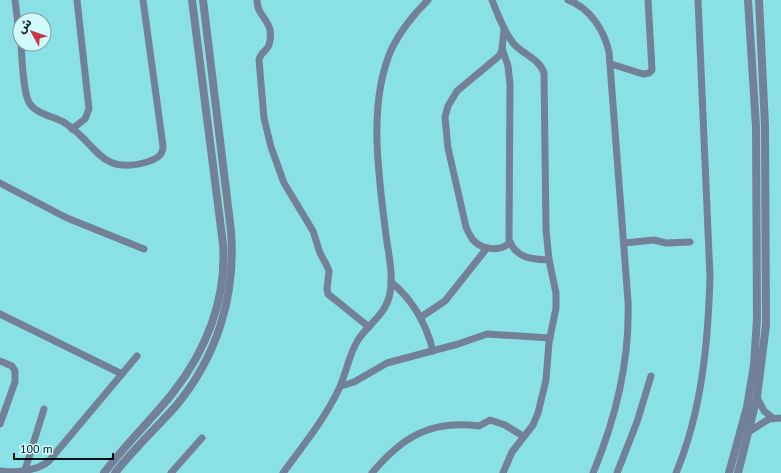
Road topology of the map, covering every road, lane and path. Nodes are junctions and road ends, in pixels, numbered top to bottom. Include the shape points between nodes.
1 (15, 0) edge
2 (77, 0) edge
3 (144, 0) edge
4 (192, 0) edge
5 (203, 0) edge
6 (257, 0) edge
7 (428, 0) edge
8 (492, 0) edge
9 (568, 0) edge
10 (648, 0) edge
11 (698, 0) edge
12 (748, 0) edge
13 (759, 0) edge
14 (16, 12) edge
15 (504, 29) junction
16 (502, 47) junction
17 (21, 52) edge
18 (610, 64) junction
19 (72, 129) junction
20 (0, 183) edge
21 (510, 242) junction
22 (690, 242) dead end
23 (624, 243) junction
24 (487, 248) junction
25 (144, 249) dead end
26 (549, 260) junction
27 (391, 282) junction
28 (0, 314) edge
29 (420, 317) junction
30 (369, 327) junction
31 (550, 338) junction
32 (433, 350) junction
33 (137, 356) dead end
34 (0, 361) edge
35 (122, 374) junction
36 (651, 376) dead end
37 (341, 386) junction
38 (757, 397) junction
39 (44, 409) dead end
40 (773, 418) junction
41 (781, 418) edge
42 (0, 424) edge
43 (750, 431) junction
44 (523, 436) junction
45 (202, 438) dead end
46 (25, 470) junction
47 (0, 472) edge
48 (104, 473) edge
49 (115, 473) edge
50 (171, 473) edge
51 (283, 473) edge
52 (372, 473) edge
53 (503, 473) edge
54 (593, 473) edge
55 (617, 473) edge
56 (676, 473) edge
57 (729, 473) edge
58 (738, 473) edge

1 - 14 street
2 - 19 street via 89,109 85,119
3 - 19 street via 163,146 161,154 154,160 135,165 115,164 97,154
4 - 48 street via 223,244 220,298 209,333 192,365 172,394
5 - 49 street via 232,246 227,303 215,341 197,377
6 - 30 street via 259,11 268,21 270,28 270,44 259,60 264,118 274,159 289,192 313,231 329,271 328,294
7 - 27 street via 408,22 393,47 381,86 377,127 379,172
8 - 15 street
9 - 18 street via 582,7 599,27 608,46
10 - 18 street via 652,70 643,74
11 - 56 street via 709,301 706,349 698,397 690,432
12 - 57 street via 756,127 757,319 748,407
13 - 38 street via 765,126 767,288 764,347
15 - 16 street
15 - 26 street via 518,49 540,64 544,73 546,229
16 - 21 street via 510,84
16 - 24 street via 496,59 457,91 445,117 448,148 466,227 473,240
17 - 19 street via 30,104 39,112
18 - 23 street
20 - 25 street via 67,218
21 - 24 street via 502,248
21 - 26 street via 524,257
22 - 23 street via 666,243 652,240
23 - 54 street via 628,307 626,354 614,412
24 - 29 street via 445,301
26 - 31 street via 557,300
27 - 29 street via 405,294
27 - 30 street via 386,308
28 - 35 street
29 - 32 street
30 - 37 street via 355,345
31 - 32 street via 494,333
31 - 44 street via 546,380 538,413 533,425
32 - 37 street via 387,363 354,382
33 - 35 street
34 - 42 street via 12,366 16,377
35 - 46 street via 49,461 37,468
36 - 55 street via 638,422
37 - 51 street via 329,408
38 - 40 street via 764,411
38 - 43 street
39 - 46 street
40 - 41 street
40 - 43 street via 760,423
43 - 58 street
44 - 52 street via 505,425 490,420 479,426 442,426 405,441
44 - 53 street via 512,452
45 - 50 street
46 - 47 street

